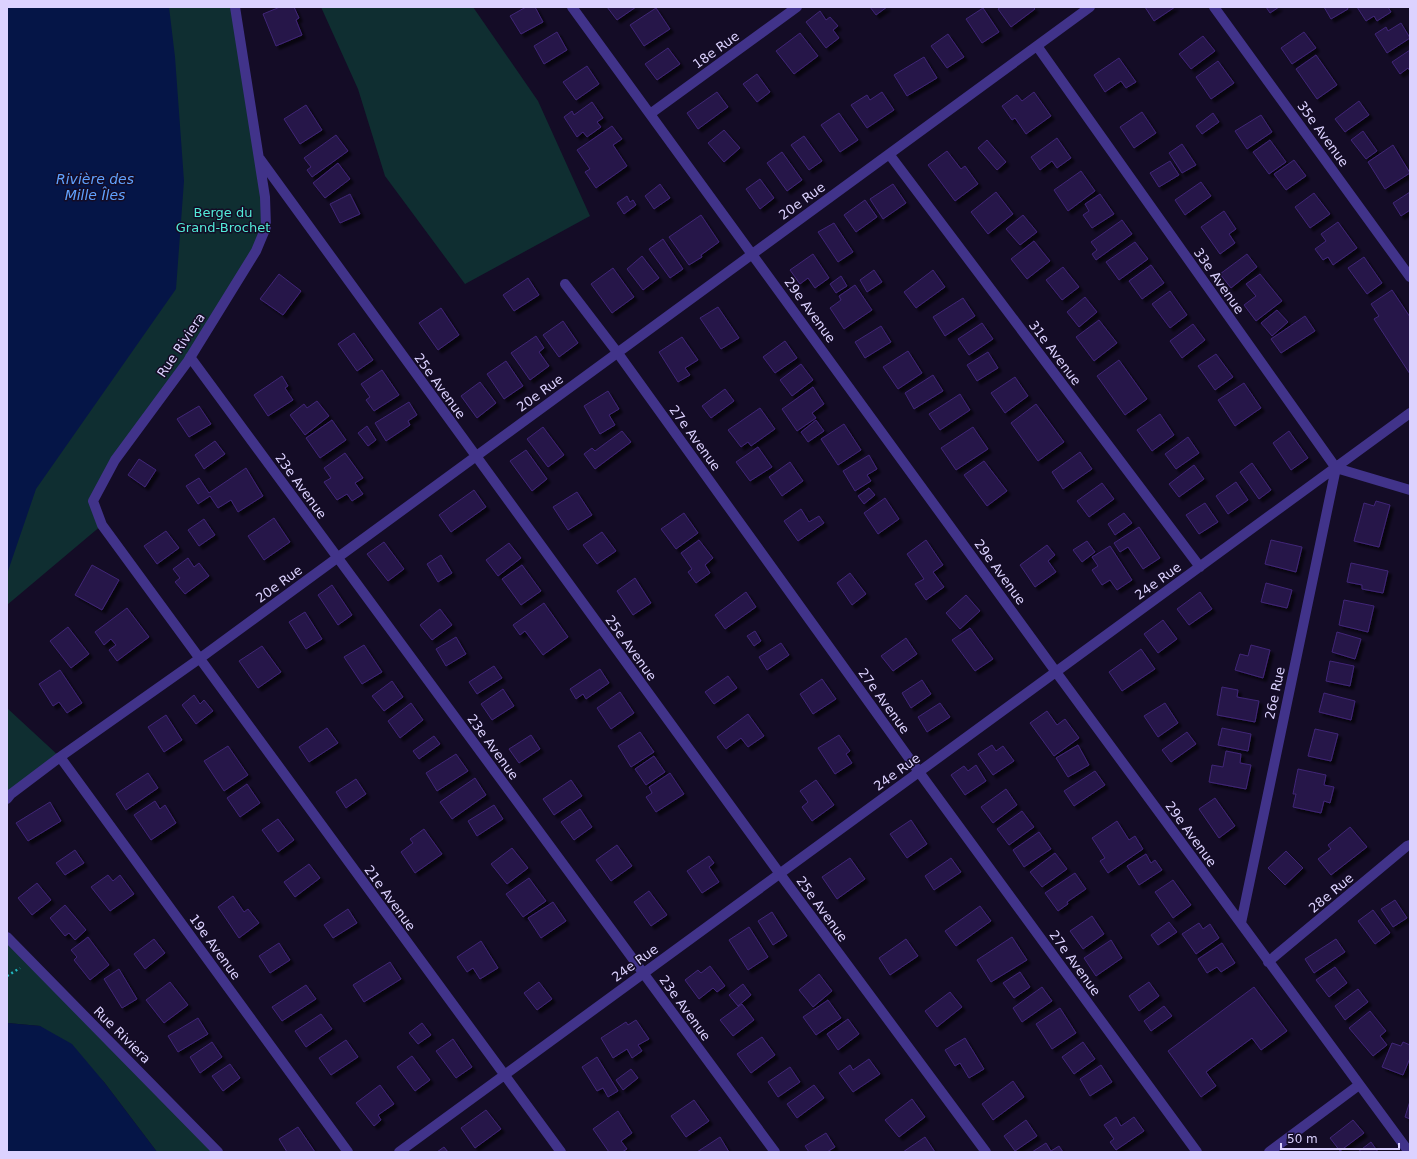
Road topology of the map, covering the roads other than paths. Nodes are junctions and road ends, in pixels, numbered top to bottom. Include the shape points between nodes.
1 (235, 7) edge
2 (572, 7) edge
3 (797, 7) edge
4 (1090, 7) edge
5 (1214, 7) edge
6 (1037, 46) junction
7 (650, 114) junction
8 (889, 154) junction
9 (258, 157) junction
10 (752, 254) junction
11 (1410, 277) edge
12 (565, 284) dead end
13 (617, 352) junction
14 (190, 357) junction
15 (1410, 414) edge
16 (476, 456) junction
17 (1336, 468) junction
18 (1410, 490) edge
19 (337, 557) junction
20 (1200, 567) junction
21 (199, 659) junction
22 (1056, 672) junction
23 (60, 757) junction
24 (919, 772) junction
25 (7, 800) edge
26 (1410, 844) edge
27 (780, 874) junction
28 (1241, 923) junction
29 (7, 937) edge
30 (1268, 962) junction
31 (644, 973) junction
32 (504, 1075) junction
33 (1359, 1085) junction
34 (218, 1152) edge
35 (348, 1152) edge
36 (399, 1152) edge
37 (561, 1152) edge
38 (775, 1152) edge
39 (986, 1152) edge
40 (1197, 1152) edge
41 (1269, 1152) edge
42 (1409, 1152) edge

1 - 9 street, Rue Riviera
2 - 7 street, 29e Avenue
3 - 7 street, 18e Rue
4 - 6 street, 20e Rue
5 - 11 street, 35e Avenue
6 - 8 street, 20e Rue
6 - 17 street, 33e Avenue
7 - 10 street, 29e Avenue
8 - 10 street, 20e Rue
8 - 20 street, 31e Avenue
9 - 14 street, Rue Riviera via 265,197 266,227 256,251
9 - 16 street, 25e Avenue
10 - 13 street, 20e Rue
10 - 22 street, 29e Avenue
12 - 13 street, 27e Avenue
13 - 16 street, 20e Rue
13 - 24 street, 27e Avenue
14 - 19 street, 23e Avenue
14 - 21 street, Rue Riviera via 115,460 93,501 102,525
15 - 17 street, 24e Rue
16 - 19 street, 20e Rue
16 - 27 street, 25e Avenue
17 - 18 street
17 - 20 street, 24e Rue
17 - 28 street, 26e Rue
19 - 21 street, 20e Rue
19 - 31 street, 23e Avenue
20 - 22 street, 24e Rue
21 - 23 street, 20e Rue
21 - 32 street, 21e Avenue
22 - 24 street, 24e Rue
22 - 28 street, 29e Avenue
23 - 25 street, 20e Rue
23 - 35 street, 19e Avenue
24 - 27 street, 24e Rue
24 - 40 street, 27e Avenue
26 - 30 street, 28e Rue
27 - 31 street, 24e Rue
27 - 39 street, 25e Avenue
28 - 30 street, 29e Avenue
29 - 34 street, Rue Riviera
30 - 33 street, 29e Avenue
31 - 32 street, 24e Rue
31 - 38 street, 23e Avenue
32 - 36 street, 24e Rue
32 - 37 street, 21e Avenue
33 - 41 street
33 - 42 street, 29e Avenue

